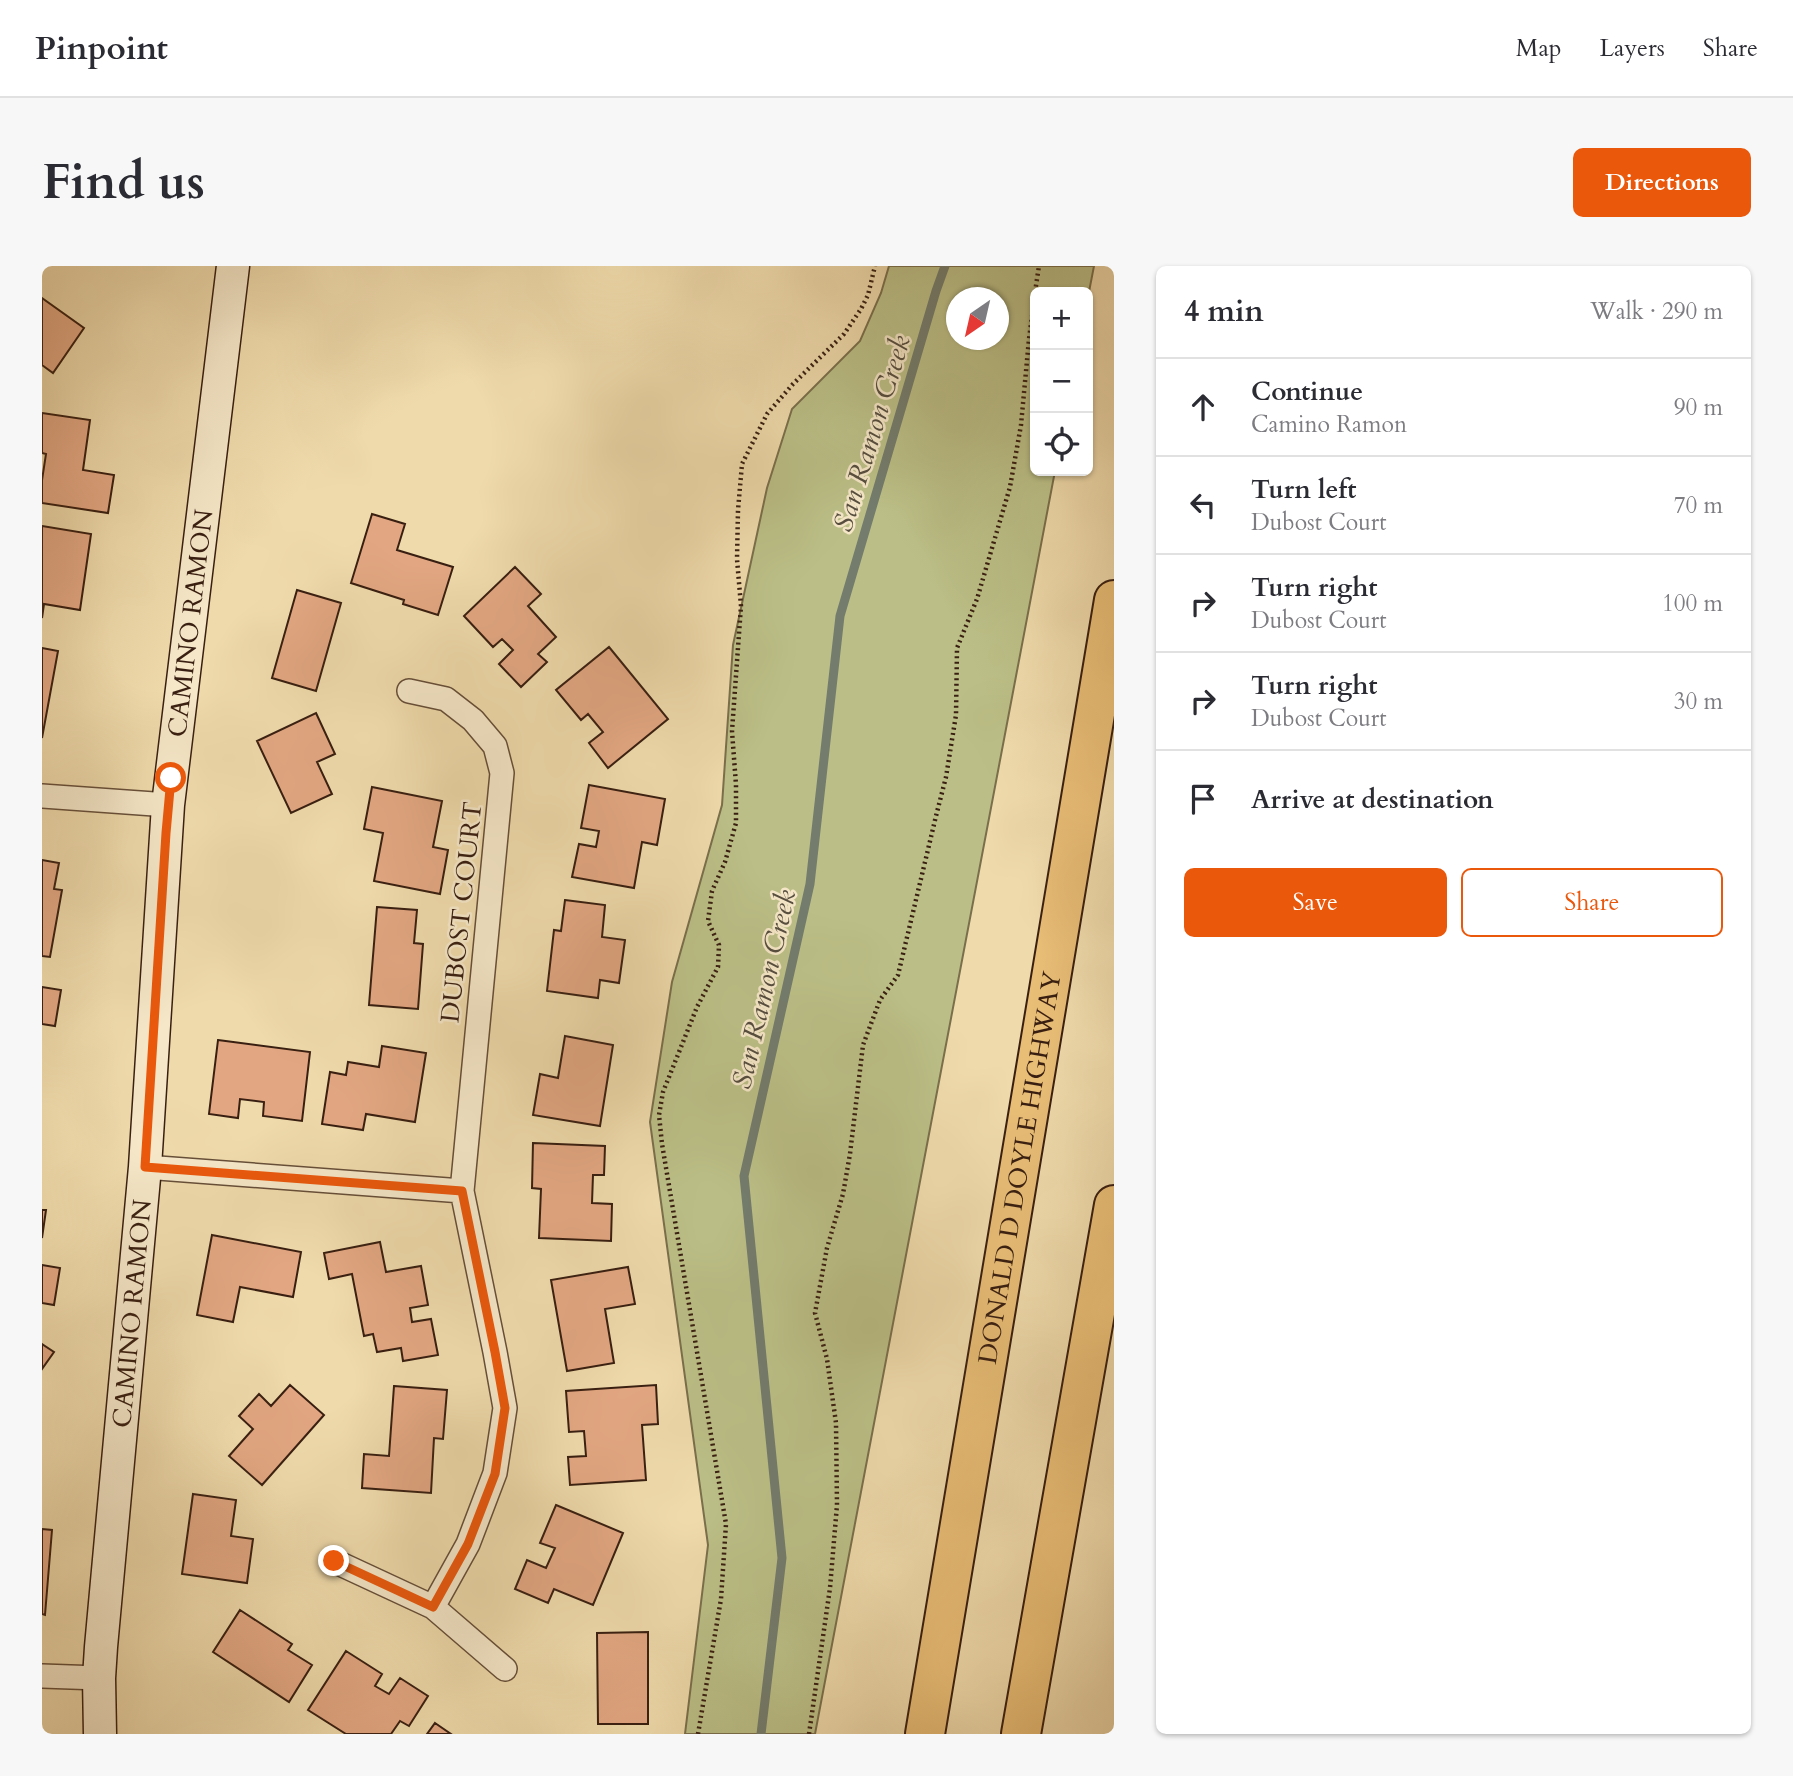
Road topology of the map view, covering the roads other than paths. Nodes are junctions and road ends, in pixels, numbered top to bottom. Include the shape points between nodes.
1 (233, 266) edge
2 (1114, 600) edge
3 (409, 691) dead end
4 (42, 796) edge
5 (168, 805) junction
6 (145, 1167) junction
7 (462, 1191) junction
8 (1114, 1205) edge
9 (334, 1561) dead end
10 (433, 1607) junction
11 (505, 1669) dead end
12 (42, 1676) edge
13 (99, 1678) junction
14 (100, 1734) edge
15 (925, 1734) edge
16 (1021, 1734) edge

1 - 5 street, CAMINO RAMON
2 - 15 highway, DONALD D DOYLE HIGHWAY
3 - 7 street, DUBOST COURT via 446,699 473,720 495,746 502,773
4 - 5 street
5 - 6 street, CAMINO RAMON
6 - 7 street
6 - 13 street, CAMINO RAMON
7 - 10 street, DUBOST COURT via 505,1408 495,1474 468,1544
8 - 16 highway
9 - 10 street
10 - 11 street
12 - 13 street
13 - 14 street, CAMINO RAMON

